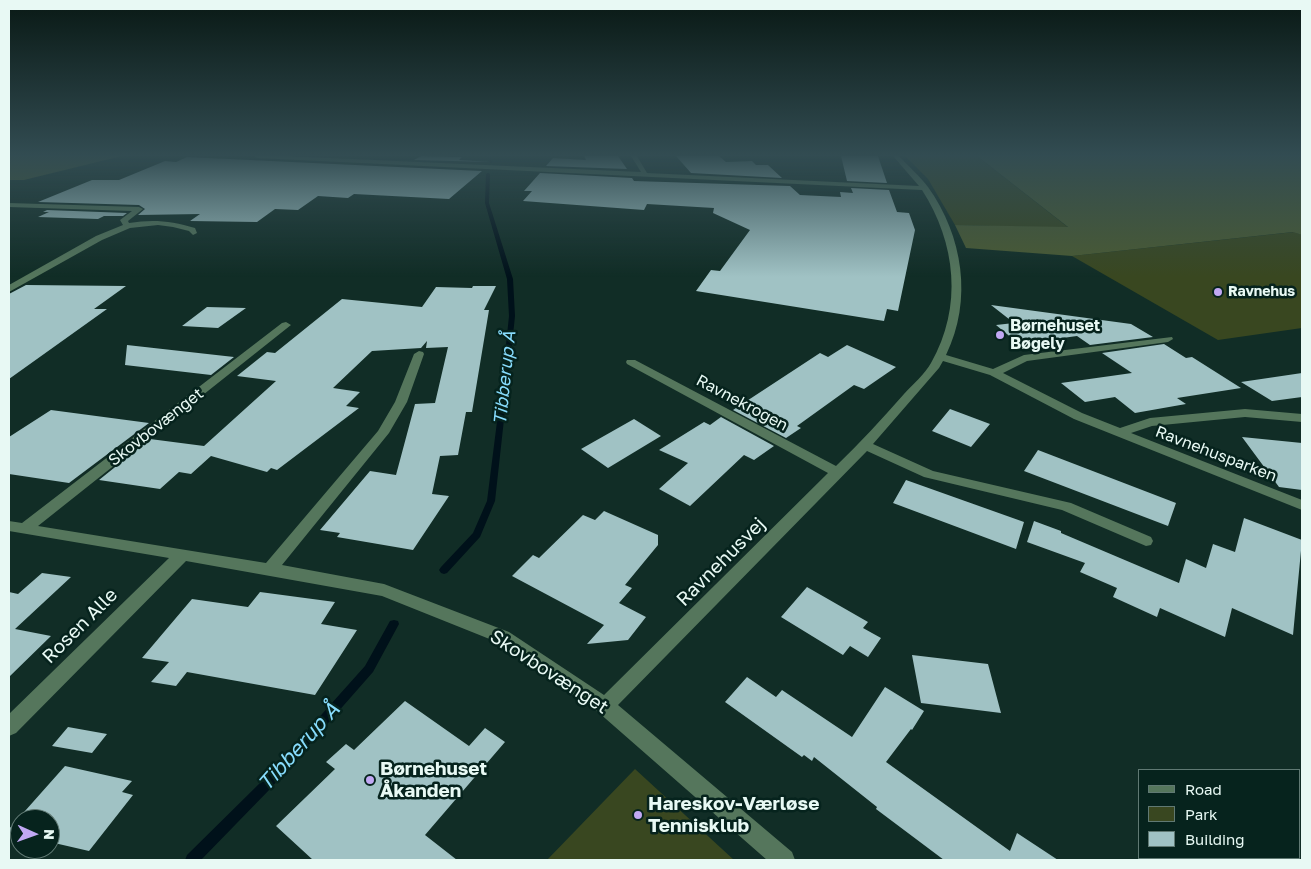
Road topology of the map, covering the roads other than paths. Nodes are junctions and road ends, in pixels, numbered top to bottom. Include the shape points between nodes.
1 (930, 197) edge
2 (9, 206) edge
3 (127, 226) junction
4 (193, 233) dead end
5 (9, 290) edge
6 (286, 325) dead end
7 (1168, 339) dead end
8 (419, 354) dead end
9 (941, 357) junction
10 (631, 362) dead end
11 (994, 373) junction
12 (1302, 418) edge
13 (1118, 433) junction
14 (866, 445) junction
15 (836, 472) junction
16 (1302, 505) edge
17 (9, 526) edge
18 (25, 528) junction
19 (1146, 541) dead end
20 (182, 555) junction
21 (270, 569) junction
22 (605, 706) junction
23 (9, 728) edge
24 (784, 860) edge

1 - 9 street, Ravnehusvej via 946,227 959,286 955,317
2 - 3 street via 138,209 124,220
3 - 4 street via 170,222
3 - 5 street via 100,235
6 - 18 street, Skovbovænget
7 - 11 street via 1024,358
8 - 21 street via 400,402 383,433
9 - 11 street, Ravnehusparken
9 - 14 street, Ravnehusvej
10 - 15 street, Ravnekrogen
11 - 13 street, Ravnehusparken
12 - 13 street, Ravnehusparken via 1245,413 1150,422
13 - 16 street, Ravnehusparken
14 - 15 street, Ravnehusvej
14 - 19 street via 929,474 1066,506
15 - 22 street, Ravnehusvej
17 - 18 street, Skovbovænget
18 - 20 street, Skovbovænget
20 - 21 street, Skovbovænget
20 - 23 street, Rosen Alle
21 - 22 street, Skovbovænget via 384,590 503,637
22 - 24 street, Skovbovænget

